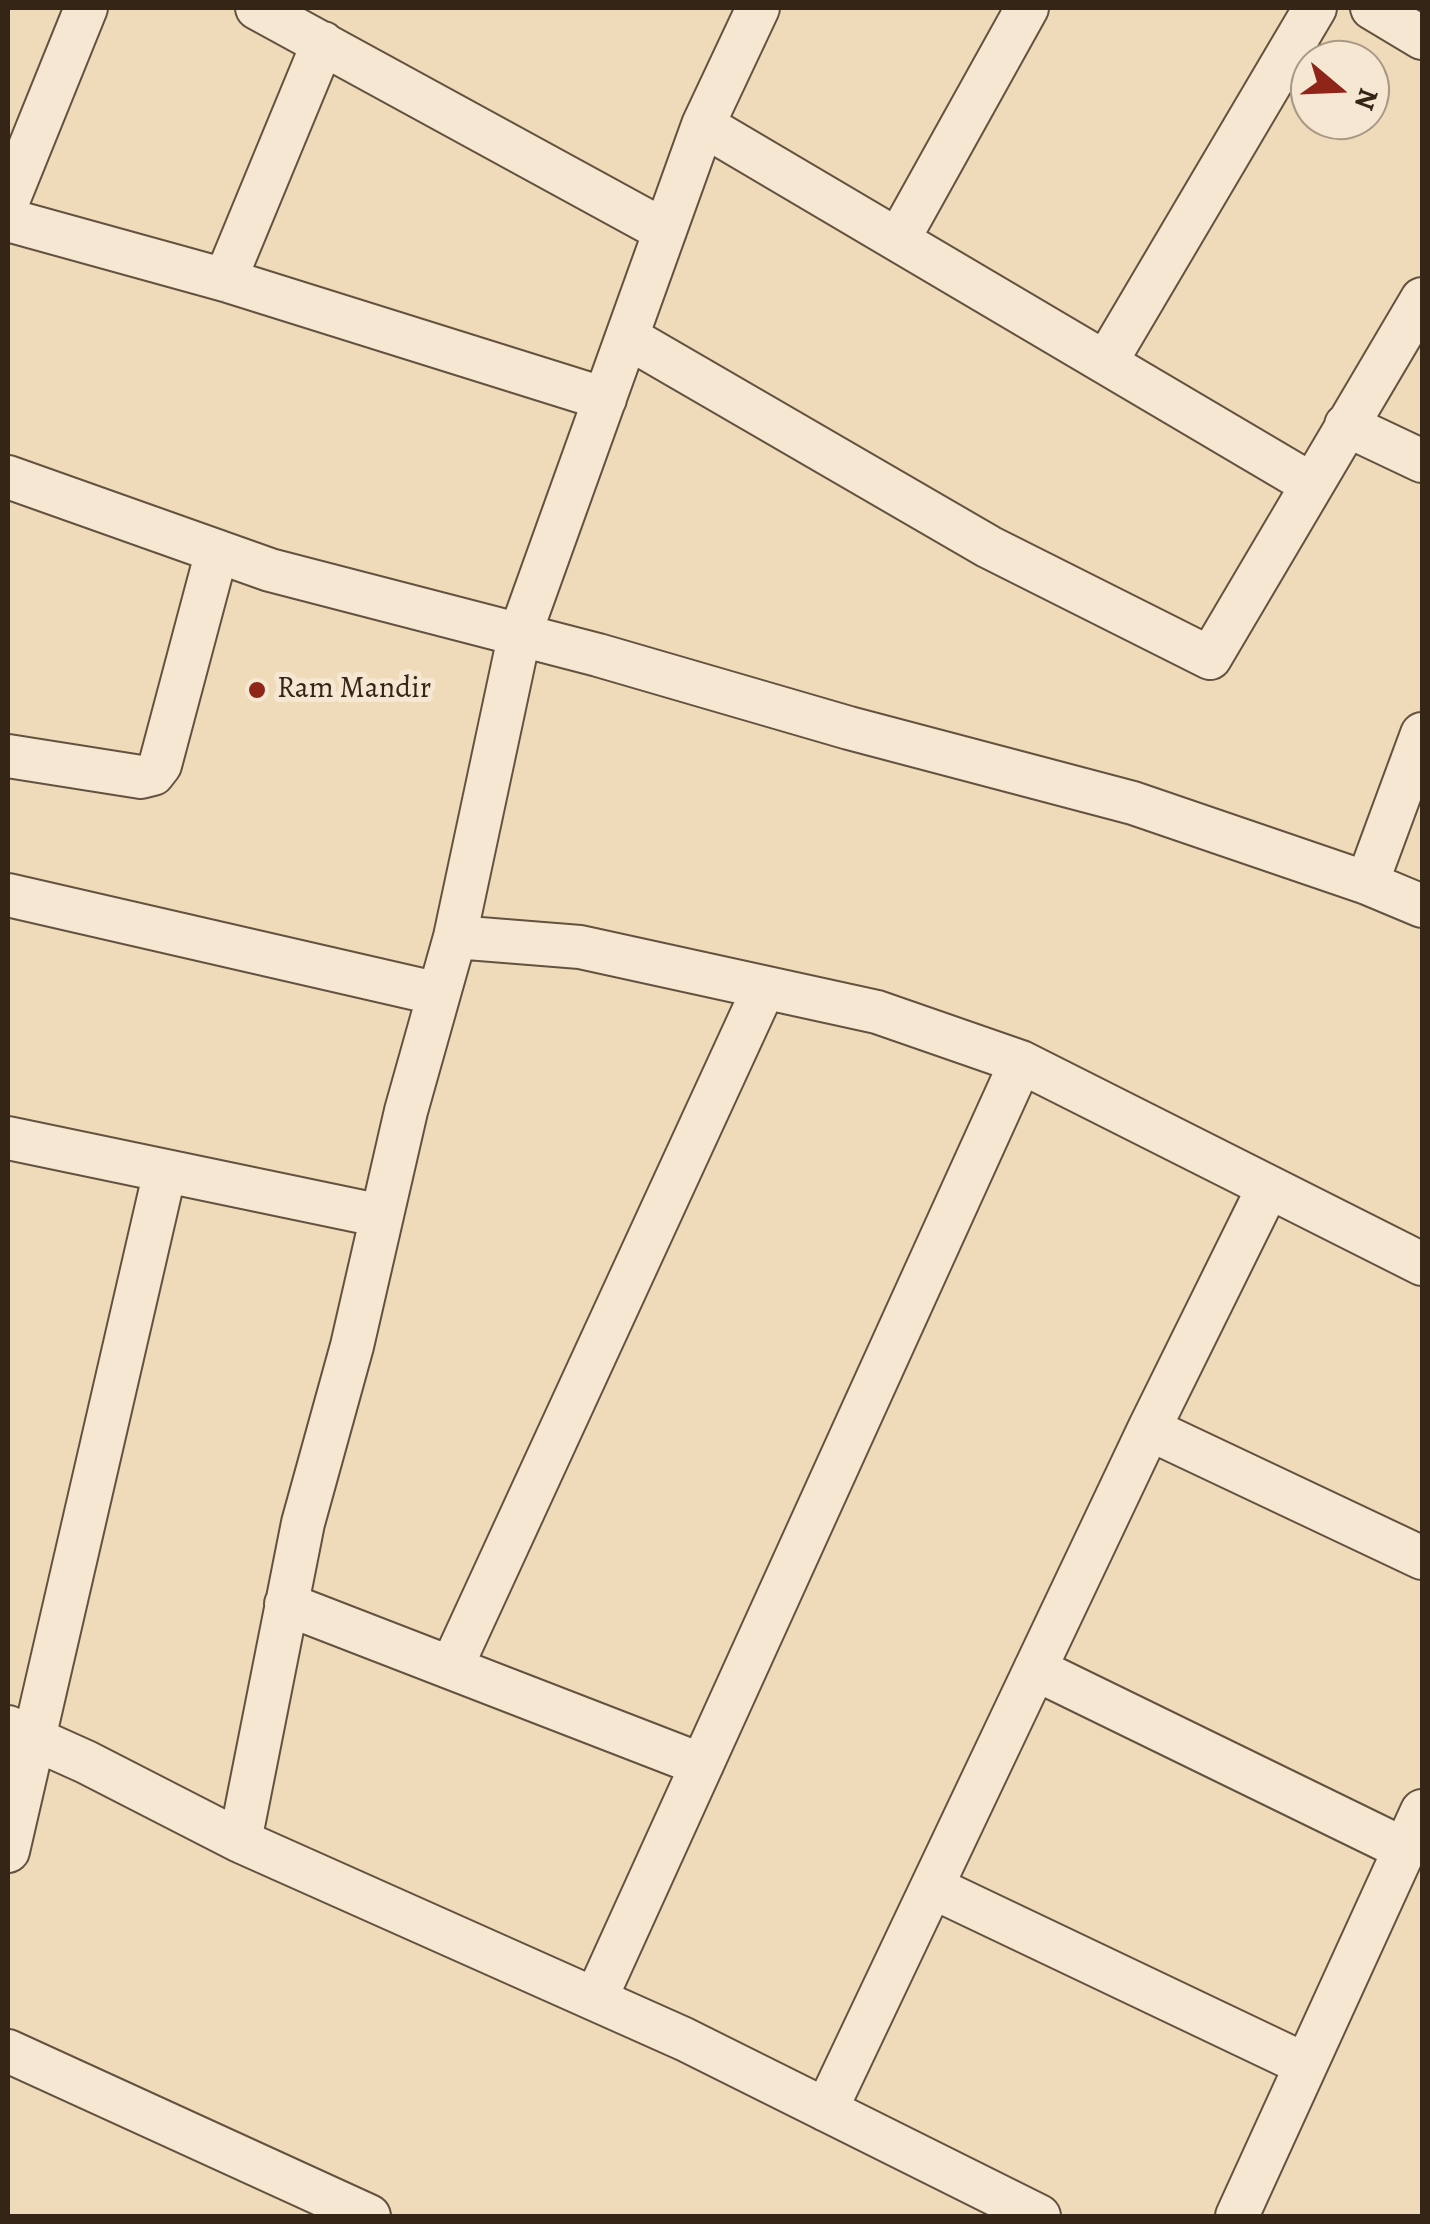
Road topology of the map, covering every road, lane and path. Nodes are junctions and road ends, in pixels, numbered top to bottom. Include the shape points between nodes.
1 (86, 8) edge
2 (256, 8) edge
3 (758, 8) edge
4 (1028, 8) edge
5 (1314, 8) edge
6 (1372, 8) edge
7 (1422, 38) edge
8 (324, 43) junction
9 (703, 125) junction
10 (8, 200) edge
11 (8, 220) edge
12 (665, 231) junction
13 (898, 240) junction
14 (225, 280) junction
15 (1422, 299) edge
16 (627, 337) junction
17 (1106, 362) junction
18 (605, 399) junction
19 (1346, 425) junction
20 (1422, 461) edge
21 (8, 478) edge
22 (1312, 484) junction
23 (218, 551) junction
24 (520, 637) junction
25 (1422, 734) edge
26 (8, 756) edge
27 (1367, 883) junction
28 (8, 894) edge
29 (1422, 906) edge
30 (455, 937) junction
31 (764, 988) junction
32 (439, 994) junction
33 (1021, 1062) junction
34 (8, 1138) edge
35 (165, 1171) junction
36 (1268, 1188) junction
37 (382, 1216) junction
38 (1421, 1259) edge
39 (1149, 1430) junction
40 (1422, 1558) edge
41 (286, 1604) junction
42 (452, 1666) junction
43 (1036, 1669) junction
44 (20, 1732) edge
45 (702, 1765) junction
46 (1422, 1811) edge
47 (240, 1841) junction
48 (1404, 1849) junction
49 (8, 1852) edge
50 (932, 1887) junction
51 (596, 1998) junction
52 (8, 2051) edge
53 (1306, 2065) junction
54 (826, 2110) junction
55 (369, 2216) edge
56 (1040, 2216) edge
57 (1237, 2216) edge

1 - 10 street
2 - 8 street
3 - 9 street
4 - 13 street
5 - 17 street
6 - 7 street
8 - 12 street
8 - 14 street
9 - 12 street
9 - 13 street
11 - 14 street
12 - 16 street
13 - 17 street
14 - 18 street
15 - 19 street
16 - 18 street
16 - 22 street via 989,548 1210,658
17 - 22 street
18 - 24 street
19 - 20 street
19 - 22 street
21 - 23 street
23 - 24 street
23 - 26 street via 153,774 141,778
24 - 27 street via 1133,802
24 - 30 street
25 - 27 street
27 - 29 street
28 - 32 street
30 - 31 street via 580,947
30 - 32 street
31 - 33 street via 878,1012
31 - 42 street
32 - 37 street
33 - 36 street
33 - 45 street
34 - 35 street
35 - 37 street
35 - 44 street
36 - 38 street
36 - 39 street
37 - 41 street
39 - 40 street
39 - 43 street
41 - 42 street
41 - 47 street
42 - 45 street
43 - 48 street
43 - 50 street
44 - 47 street
44 - 49 street
45 - 51 street
46 - 48 street
47 - 51 street
48 - 53 street
50 - 53 street
50 - 54 street
51 - 54 street
52 - 55 street
53 - 57 street
54 - 56 street

